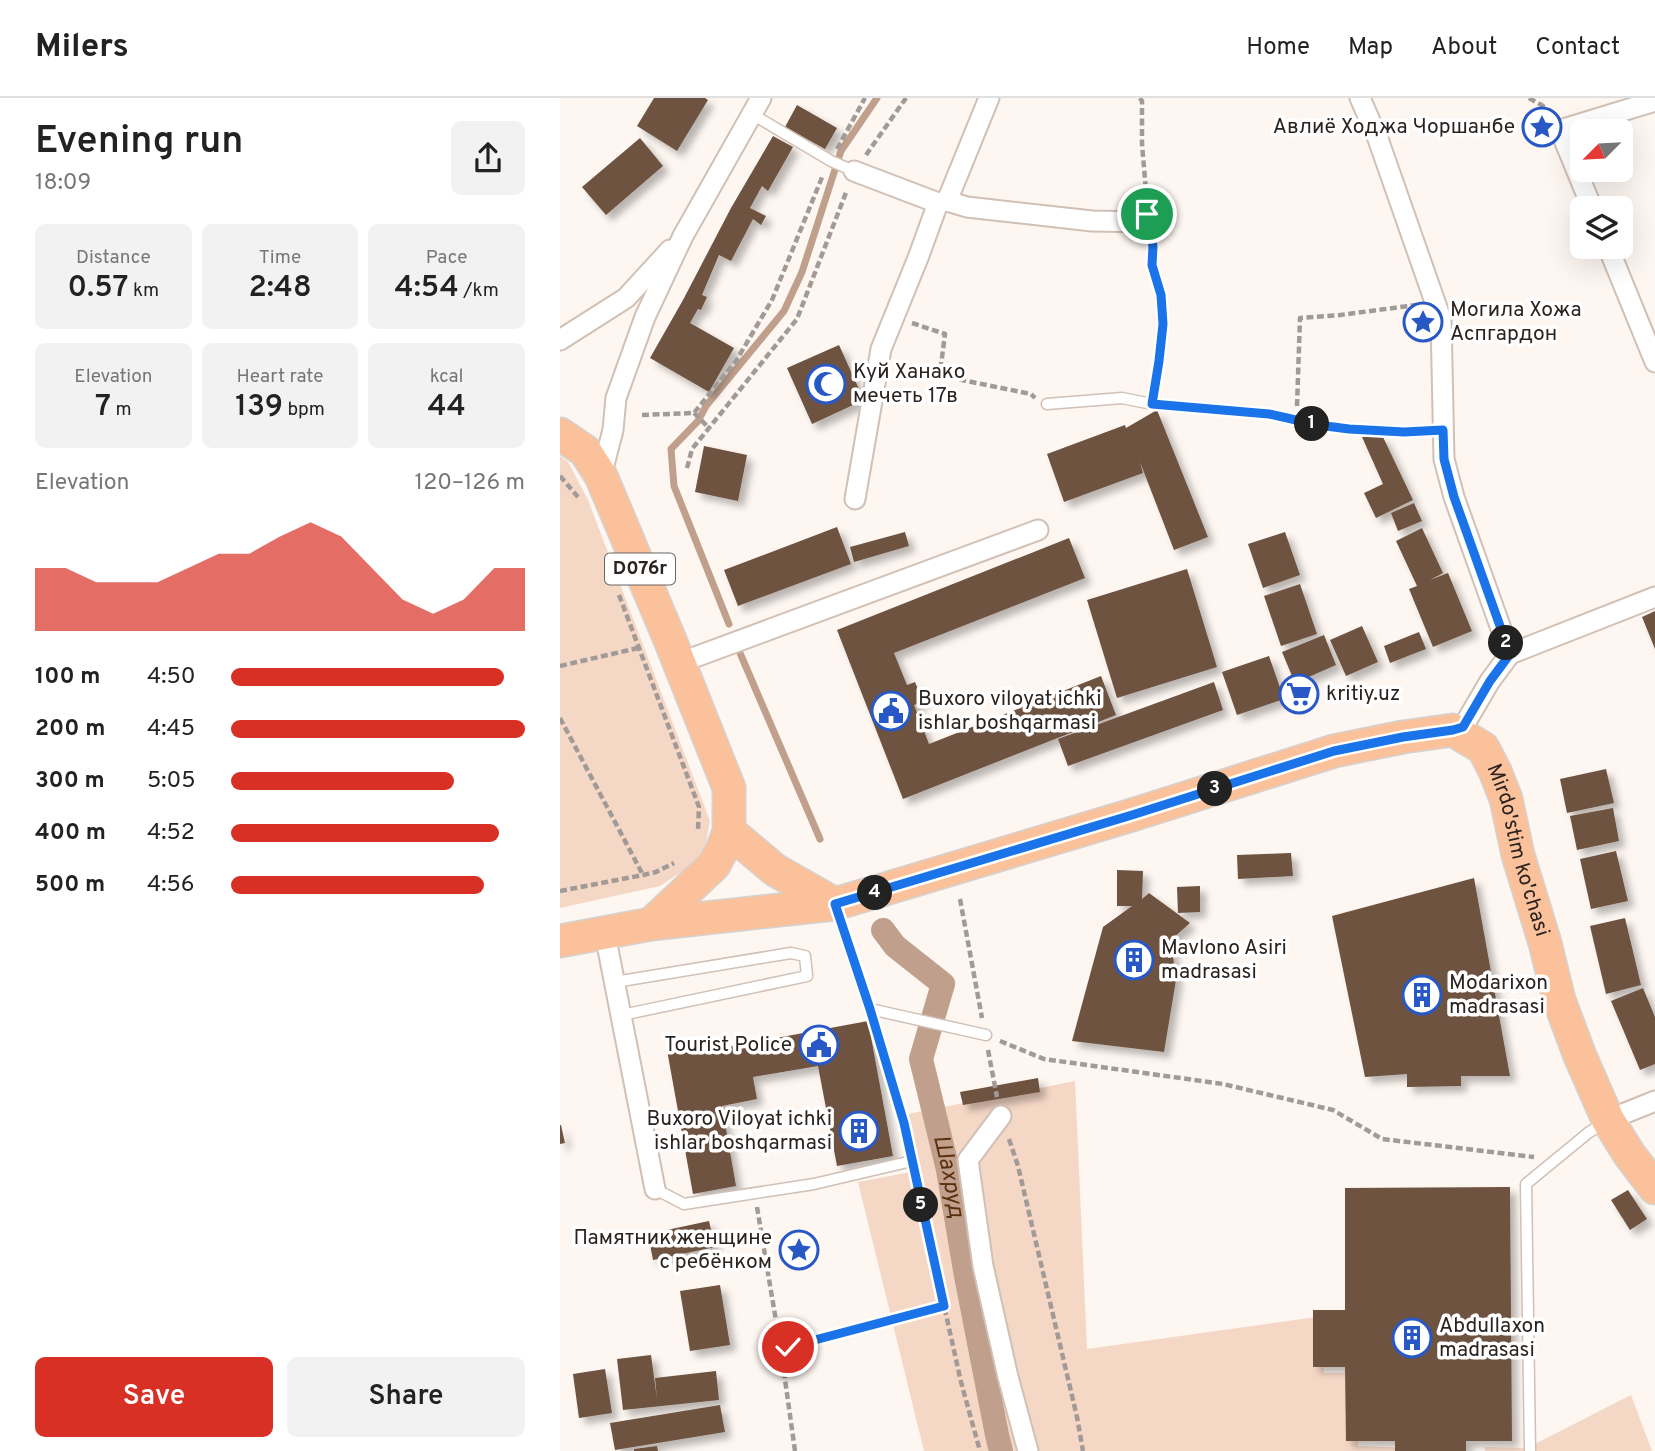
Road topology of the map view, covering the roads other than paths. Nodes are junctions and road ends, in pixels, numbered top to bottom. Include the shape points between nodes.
1 (989, 98) edge
2 (1360, 98) edge
3 (1655, 101) edge
4 (756, 106) edge
5 (841, 165) joint
6 (1587, 196) edge
7 (942, 202) junction
8 (1147, 222) road end
9 (683, 236) junction
10 (1613, 259) edge
11 (560, 340) edge
12 (1655, 362) edge
13 (1047, 404) road end
14 (1443, 430) junction
15 (566, 438) edge
16 (601, 476) junction
17 (855, 499) dead end
18 (1038, 530) dead end
19 (1655, 597) edge
20 (1510, 654) junction
21 (679, 663) junction
22 (1453, 730) junction
23 (729, 831) junction
24 (835, 904) junction
25 (651, 924) junction
26 (605, 934) junction
27 (560, 941) edge
28 (615, 982) junction
29 (870, 1009) junction
30 (622, 1016) junction
31 (986, 1035) road end
32 (1655, 1101) edge
33 (1001, 1115) road end
34 (1608, 1120) junction
35 (904, 1123) dead end
36 (912, 1161) road end
37 (1655, 1188) edge
38 (655, 1189) joint
39 (1028, 1451) edge
40 (1531, 1451) edge

1 - 7 street
2 - 14 street via 1441,319
3 - 6 street via 1560,130
4 - 5 lane
4 - 9 street
5 - 7 street
7 - 8 street via 1092,221
7 - 17 street via 881,349
9 - 11 street via 626,298
9 - 16 street via 645,317 616,398
10 - 12 street
13 - 14 lane via 1122,398 1269,414 1349,429
14 - 20 street via 1444,459 1454,497
15 - 16 main road via 585,451
16 - 21 main road, D076r
18 - 21 street
19 - 20 street
20 - 22 street via 1463,727
21 - 23 main road, D076r via 729,788
22 - 24 main road via 1334,751
22 - 34 main road, Mirdo'stim ko'chasi via 1483,748 1495,771 1559,1000
23 - 24 main road via 775,870
23 - 25 main road, D076r via 714,865
24 - 25 main road
24 - 29 lane
25 - 26 main road
26 - 27 main road
26 - 28 street
28 - 30 street
28 - 30 lane via 791,953 805,956 807,976
29 - 31 lane
29 - 35 lane
30 - 38 street
32 - 34 street
33 - 39 street via 968,1160 983,1266
34 - 37 main road, Mirdo'stim ko'chasi
34 - 40 lane via 1526,1184
36 - 38 lane via 814,1184 684,1204

